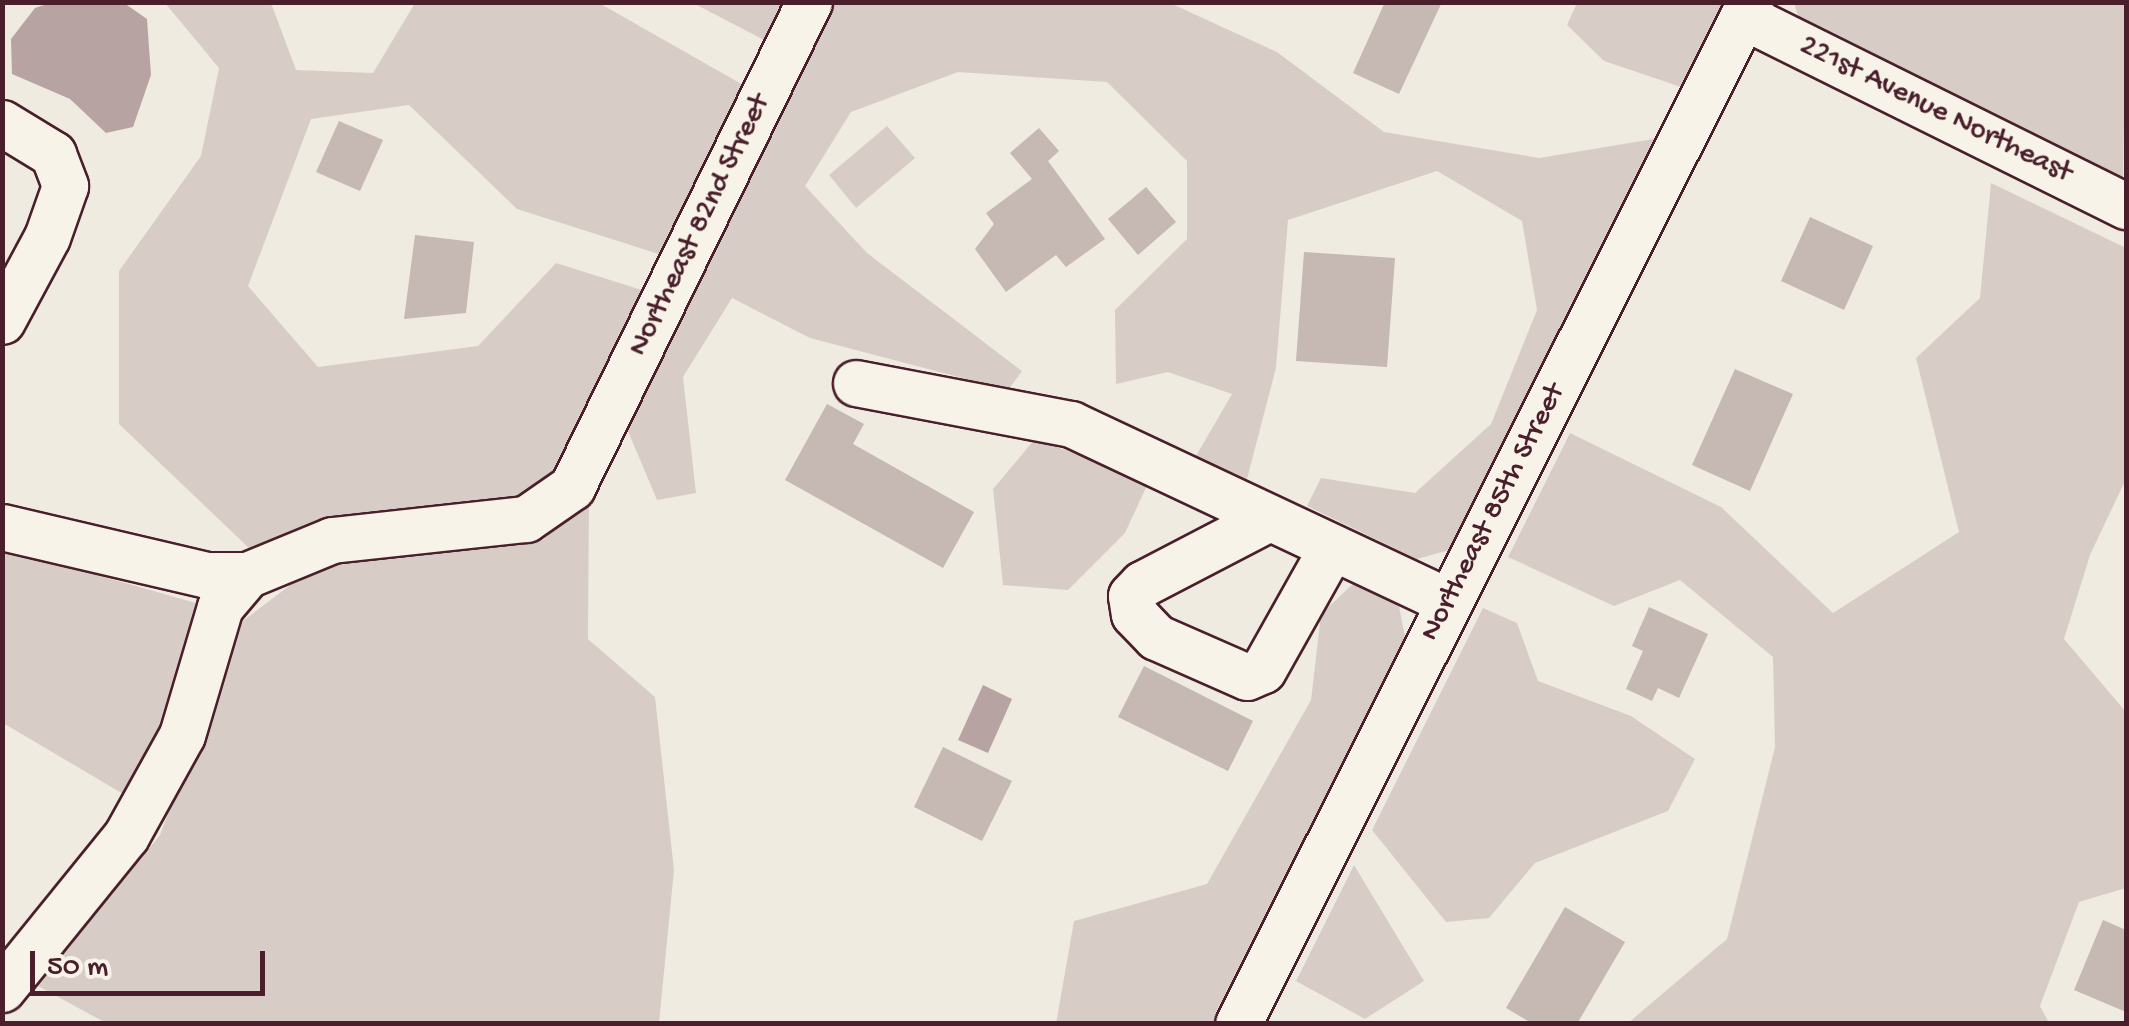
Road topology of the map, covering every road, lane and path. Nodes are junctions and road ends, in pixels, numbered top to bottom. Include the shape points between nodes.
1 (809, 2) edge
2 (1746, 10) edge
3 (2, 123) edge
4 (2126, 206) edge
5 (2, 321) edge
6 (856, 383) dead end
7 (1268, 518) junction
8 (2, 527) edge
9 (1332, 548) junction
10 (246, 575) junction
11 (1449, 602) junction
12 (2, 989) edge
13 (1238, 1024) edge

1 - 10 street, Northeast 82nd Street via 572,488 526,519 332,540
2 - 4 street, 221st Avenue Northeast
2 - 11 street, Northeast 85th Street
3 - 5 street via 53,154 65,186 47,237
6 - 7 street via 1071,424
7 - 9 street
7 - 9 street via 1142,584 1131,596 1134,614 1156,636 1247,676 1263,670
8 - 10 street via 207,575
9 - 11 street
10 - 12 street via 220,607 182,735 126,836
11 - 13 street, Northeast 85th Street

